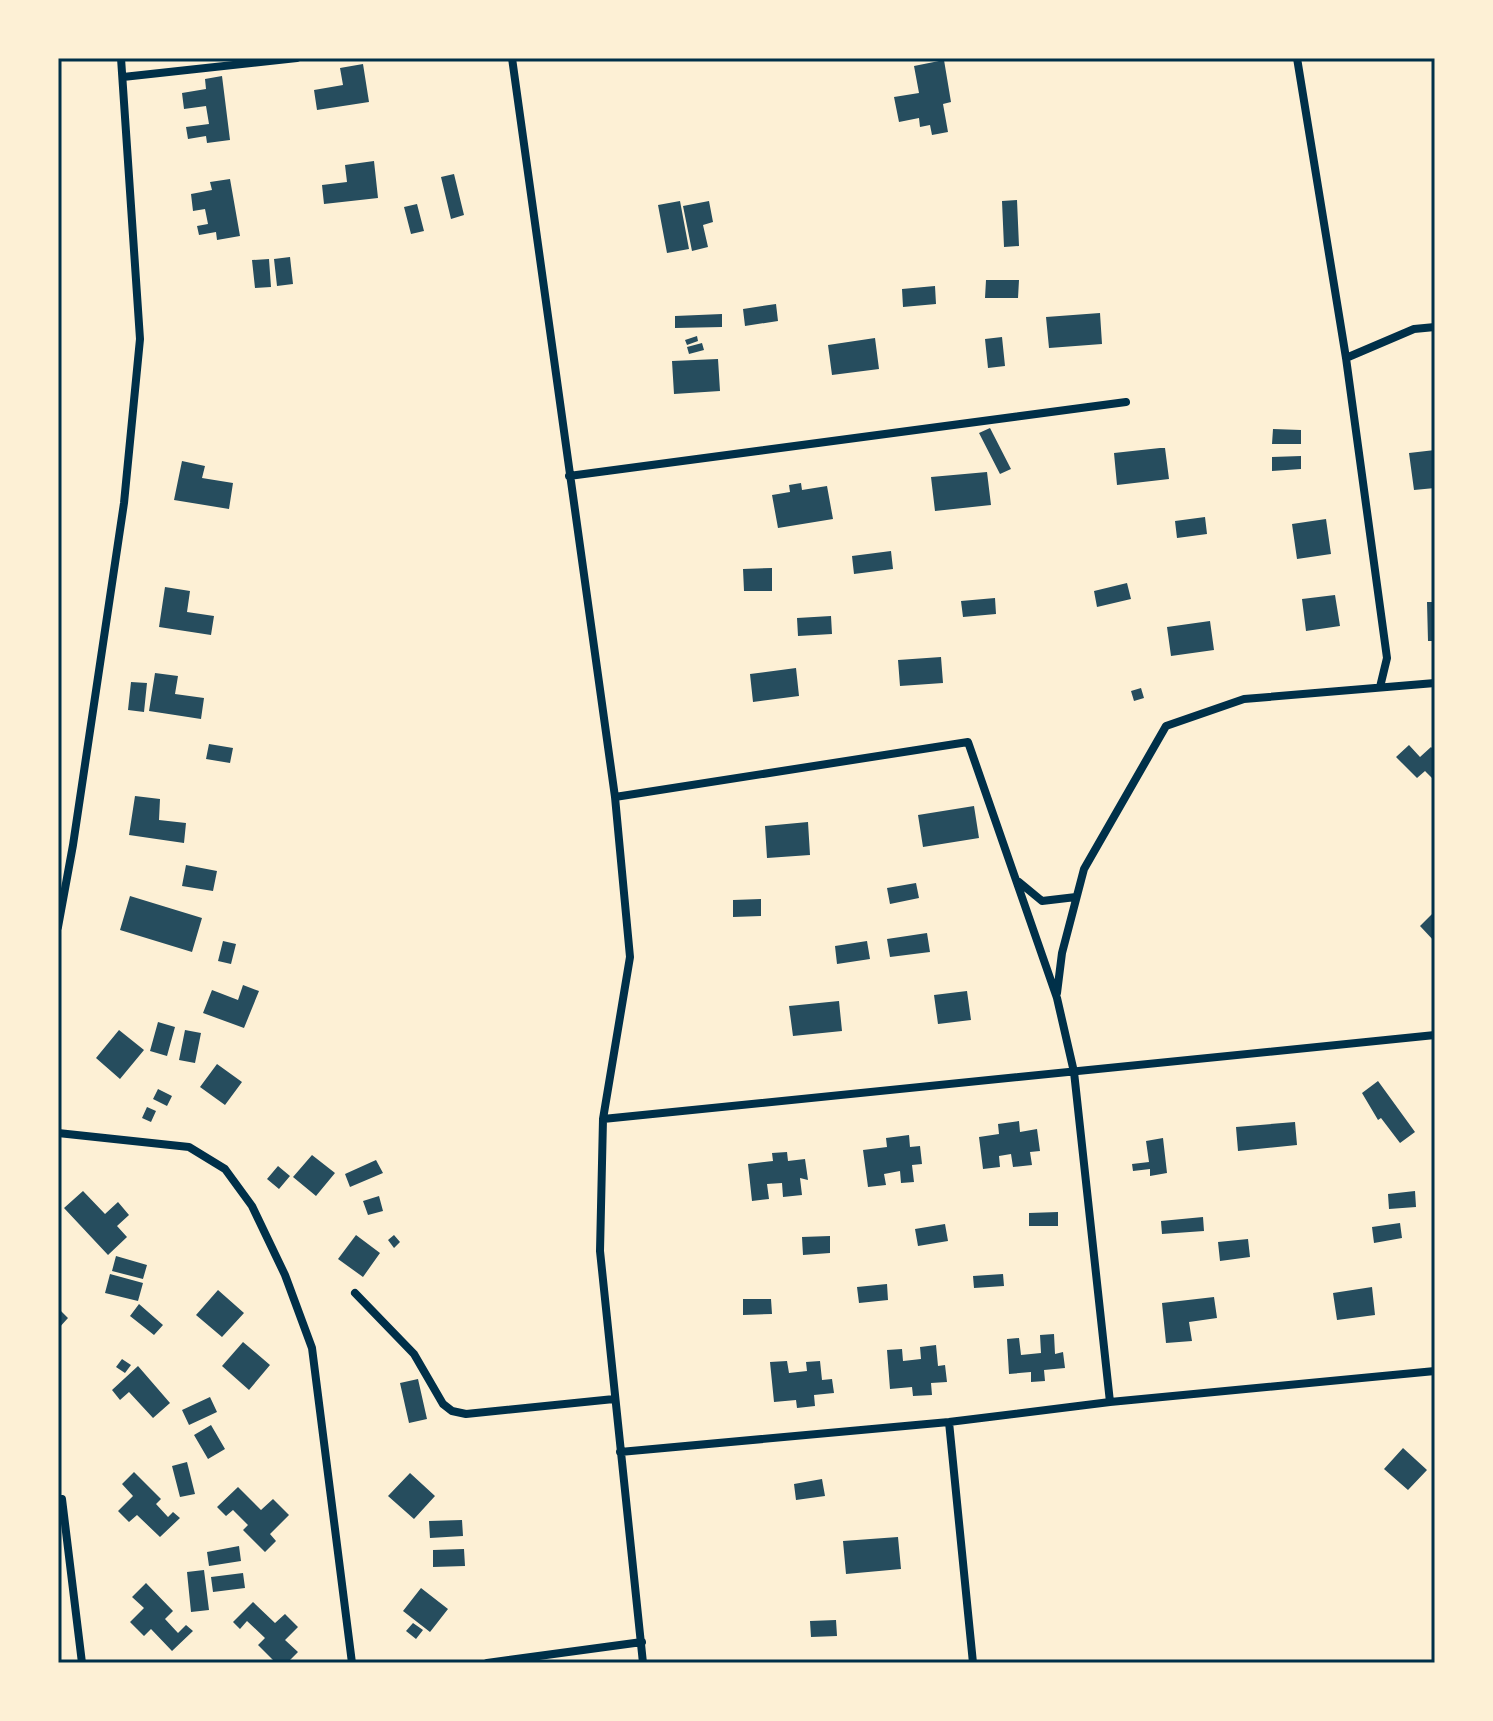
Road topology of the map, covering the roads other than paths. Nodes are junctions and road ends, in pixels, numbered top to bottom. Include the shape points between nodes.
1 (121, 58) edge
2 (297, 58) edge
3 (512, 58) edge
4 (1297, 58) edge
5 (123, 77) junction
6 (1435, 327) edge
7 (1346, 358) junction
8 (1126, 402) dead end
9 (569, 476) junction
10 (1435, 683) edge
11 (1380, 687) junction
12 (615, 797) junction
13 (1019, 882) junction
14 (1076, 897) junction
15 (58, 927) edge
16 (1057, 998) junction
17 (1435, 1035) edge
18 (1074, 1072) junction
19 (603, 1119) junction
20 (58, 1133) edge
21 (355, 1293) dead end
22 (1435, 1371) edge
23 (614, 1399) junction
24 (1110, 1402) junction
25 (949, 1422) junction
26 (620, 1452) junction
27 (62, 1499) dead end
28 (642, 1642) junction
29 (82, 1663) edge
30 (352, 1663) edge
31 (487, 1663) edge
32 (643, 1663) edge
33 (973, 1663) edge

1 - 5 street
2 - 5 street
3 - 9 street
4 - 7 street
5 - 15 street via 140,339 124,503
6 - 7 street via 1414,329
7 - 11 street via 1387,658
8 - 9 street
9 - 12 street
10 - 11 street
11 - 14 street via 1244,699 1166,726 1084,869
12 - 13 street via 968,742
12 - 19 street via 630,957
13 - 14 street via 1042,901
13 - 16 street
14 - 16 street
16 - 18 street
17 - 18 street
18 - 19 street
18 - 24 street
19 - 23 street via 600,1251
20 - 30 street via 189,1147 225,1169 252,1206 312,1348
21 - 23 street via 414,1354 452,1411 466,1414
22 - 24 street
23 - 26 street
24 - 25 street
25 - 26 street
25 - 33 street
26 - 28 street
27 - 29 street
28 - 31 street
28 - 32 street

